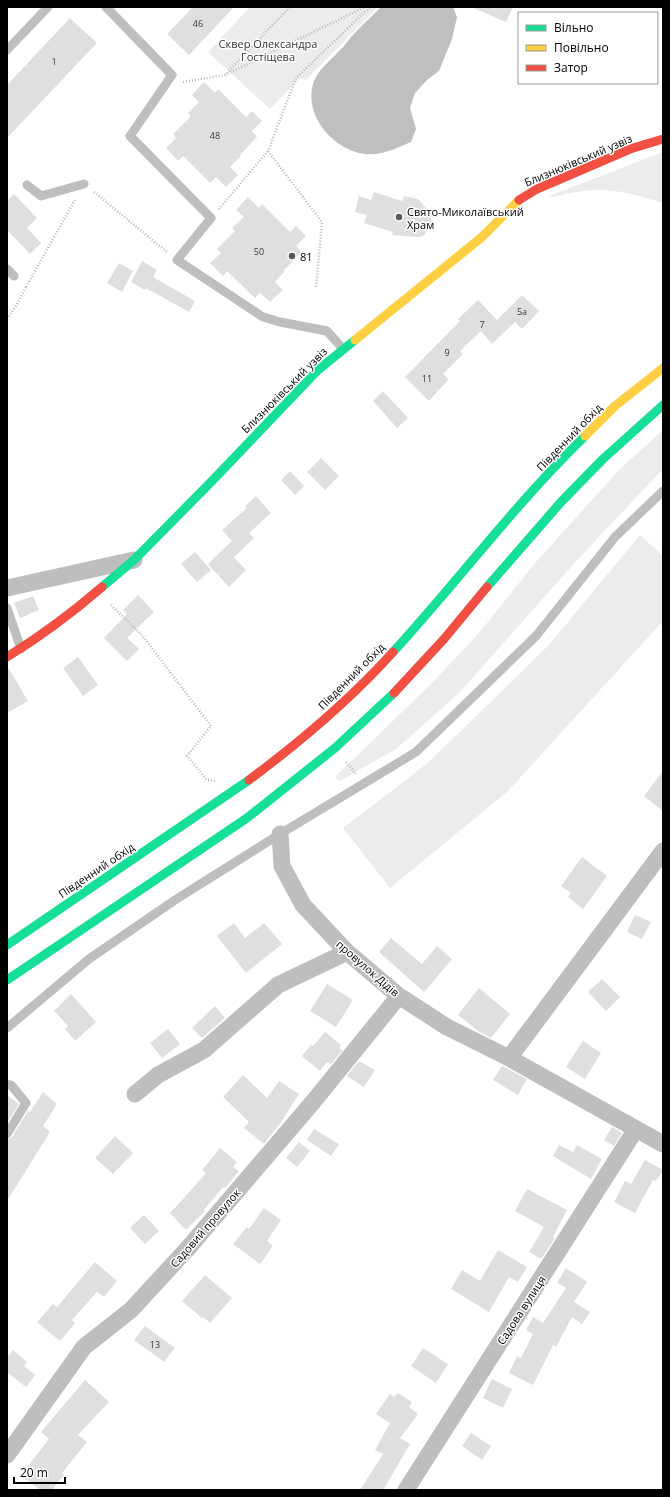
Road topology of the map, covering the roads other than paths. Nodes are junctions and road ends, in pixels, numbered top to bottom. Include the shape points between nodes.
1 (48, 7) edge
2 (106, 7) edge
3 (7, 50) edge
4 (663, 139) edge
5 (84, 184) road end
6 (27, 185) dead end
7 (7, 269) edge
8 (14, 276) road end
9 (343, 349) junction
10 (663, 368) edge
11 (663, 405) edge
12 (663, 491) edge
13 (134, 560) junction
14 (7, 588) edge
15 (7, 608) edge
16 (20, 648) junction
17 (7, 657) edge
18 (280, 834) junction
19 (663, 851) edge
20 (7, 945) edge
21 (347, 952) junction
22 (7, 980) edge
23 (399, 996) junction
24 (7, 1028) edge
25 (509, 1058) junction
26 (7, 1084) edge
27 (135, 1094) dead end
28 (636, 1129) junction
29 (7, 1134) edge
30 (663, 1144) edge
31 (7, 1455) edge
32 (406, 1490) edge

1 - 3 lane
2 - 9 lane via 172,75 130,136 211,218 177,260 263,317 327,331
4 - 9 main road, Близнюківський узвіз via 630,149 537,189 519,200 482,237
5 - 6 lane via 41,196
7 - 8 lane
9 - 13 main road, Близнюківський узвіз via 318,370
10 - 20 main road, Південний обхід via 615,406 569,452 500,527 429,613 338,708 285,753 230,794
11 - 22 main road via 603,459 561,502 444,639 390,697 335,748 247,818
12 - 18 lane via 615,537 536,636 416,752
13 - 14 street
13 - 16 main road, Близнюківський узвіз via 44,634
15 - 16 lane
16 - 17 main road, Близнюківський узвіз
18 - 21 street, провулок Дідів via 282,866 303,905
18 - 24 lane via 175,900 89,959
19 - 25 street
21 - 23 street, провулок Дідів
21 - 27 street via 278,985 204,1050 158,1075
23 - 25 street, провулок Дідів via 447,1027
23 - 31 street, Садовий провулок via 313,1102 189,1247 131,1310 84,1347
25 - 28 street, провулок Дідів
26 - 29 lane via 11,1085 26,1103
28 - 30 street, провулок Дідів
28 - 32 street, Садова вулиця

